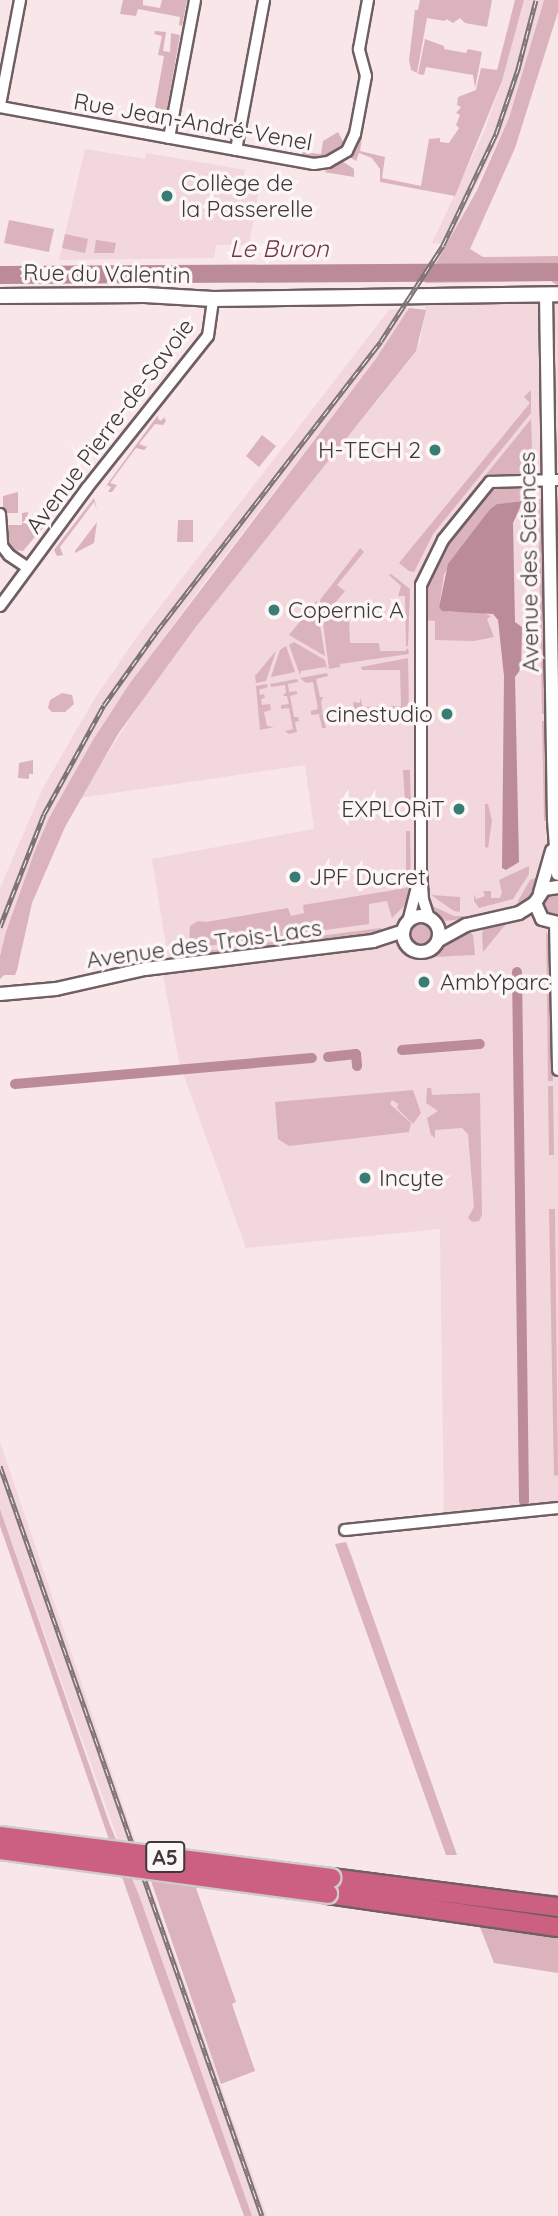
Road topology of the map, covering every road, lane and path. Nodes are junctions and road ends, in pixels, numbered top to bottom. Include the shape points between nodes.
1 (19, 0) edge
2 (195, 0) edge
3 (264, 0) edge
4 (368, 0) edge
5 (0, 106) edge
6 (169, 138) junction
7 (236, 150) junction
8 (552, 294) edge
9 (0, 296) edge
10 (213, 299) junction
11 (553, 480) edge
12 (0, 514) edge
13 (27, 567) junction
14 (0, 606) edge
15 (554, 830) junction
16 (421, 869) junction
17 (558, 874) edge
18 (558, 887) edge
19 (538, 898) junction
20 (519, 913) junction
21 (542, 919) junction
22 (432, 920) junction
23 (557, 923) edge
24 (466, 925) junction
25 (405, 926) junction
26 (439, 940) junction
27 (373, 942) junction
28 (407, 946) junction
29 (0, 993) edge
30 (558, 1070) edge
31 (558, 1508) edge
32 (345, 1530) dead end
33 (0, 1836) edge
34 (0, 1850) edge
35 (558, 1907) edge
36 (558, 1927) edge

1 - 5 street
2 - 6 street
3 - 7 street
4 - 7 street, Rue Jean-André-Venel via 359,49 366,76 355,134 347,151 335,160 314,164
5 - 6 street, Rue Jean-André-Venel
6 - 7 street, Rue Jean-André-Venel
8 - 10 main road, Rue du Valentin
8 - 11 street, Avenue des Sciences
9 - 10 main road, Rue du Valentin
10 - 13 street, Avenue Pierre-de-Savoie via 208,336
11 - 15 street, Avenue des Sciences
11 - 16 street via 490,482 443,540 421,585
12 - 13 street via 2,546
13 - 14 street, Avenue Pierre-de-Savoie
15 - 17 street, Avenue des Sciences
15 - 19 street, Avenue des Sciences via 550,863
16 - 22 street via 423,898
16 - 25 street
18 - 19 street via 549,887
19 - 20 street
19 - 21 street
20 - 21 street
20 - 24 street
21 - 23 street
22 - 24 street
22 - 25 street via 416,917
22 - 26 street
23 - 30 street
24 - 26 street
25 - 27 street, Avenue des Trois-Lacs
25 - 28 street
26 - 28 street via 425,953
27 - 28 street, Avenue des Trois-Lacs
27 - 29 street, Avenue des Trois-Lacs via 145,969 56,989
31 - 32 street
33 - 35 highway, A5, bridge
34 - 36 highway, A5, bridge

